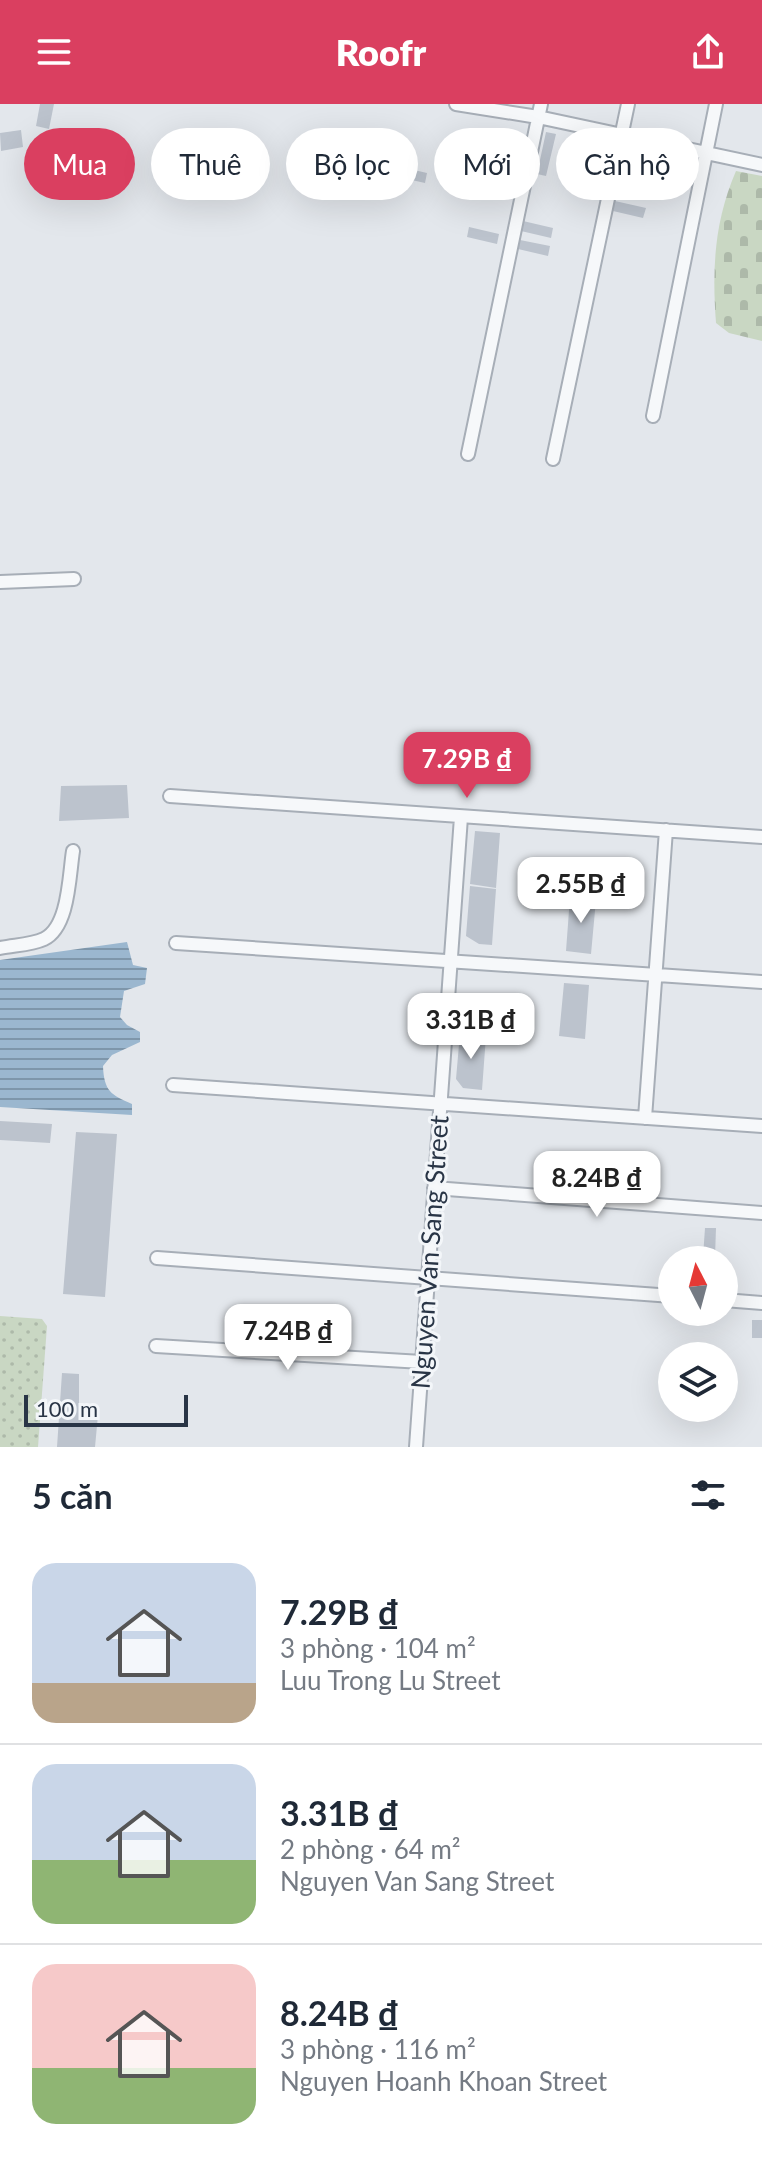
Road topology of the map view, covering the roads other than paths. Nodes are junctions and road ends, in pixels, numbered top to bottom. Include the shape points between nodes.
1 (456, 104) edge
2 (628, 104) edge
3 (716, 104) edge
4 (539, 110) edge
5 (599, 128) edge
6 (623, 128) edge
7 (699, 152) edge
8 (706, 153) junction
9 (762, 165) edge
10 (608, 200) edge
11 (653, 416) dead end
12 (468, 454) dead end
13 (553, 459) dead end
14 (74, 579) dead end
15 (0, 582) edge
16 (170, 796) dead end
17 (461, 817) junction
18 (666, 830) junction
19 (762, 837) edge
20 (73, 851) dead end
21 (176, 943) dead end
22 (0, 948) edge
23 (451, 961) junction
24 (655, 974) junction
25 (762, 982) edge
26 (173, 1085) dead end
27 (440, 1104) junction
28 (645, 1118) junction
29 (762, 1126) edge
30 (434, 1188) junction
31 (762, 1213) edge
32 (157, 1258) dead end
33 (428, 1278) junction
34 (658, 1295) edge
35 (738, 1301) edge
36 (762, 1303) edge
37 (156, 1346) dead end
38 (422, 1362) junction
39 (416, 1447) edge

1 - 4 street
2 - 6 street
3 - 8 street
4 - 5 street
4 - 12 street
7 - 8 street
8 - 9 street
8 - 11 street
10 - 13 street
14 - 15 street
16 - 17 street
17 - 18 street
17 - 23 street, Nguyen Van Sang Street
18 - 19 street
18 - 24 street
20 - 22 street via 56,930 39,941
21 - 23 street
23 - 24 street
23 - 27 street, Nguyen Van Sang Street
24 - 25 street
24 - 28 street
26 - 27 street
27 - 28 street
27 - 30 street, Nguyen Van Sang Street
28 - 29 street
30 - 31 street
30 - 33 street, Nguyen Van Sang Street
32 - 33 street
33 - 34 street
33 - 38 street, Nguyen Van Sang Street
35 - 36 street
37 - 38 street
38 - 39 street, Nguyen Van Sang Street

